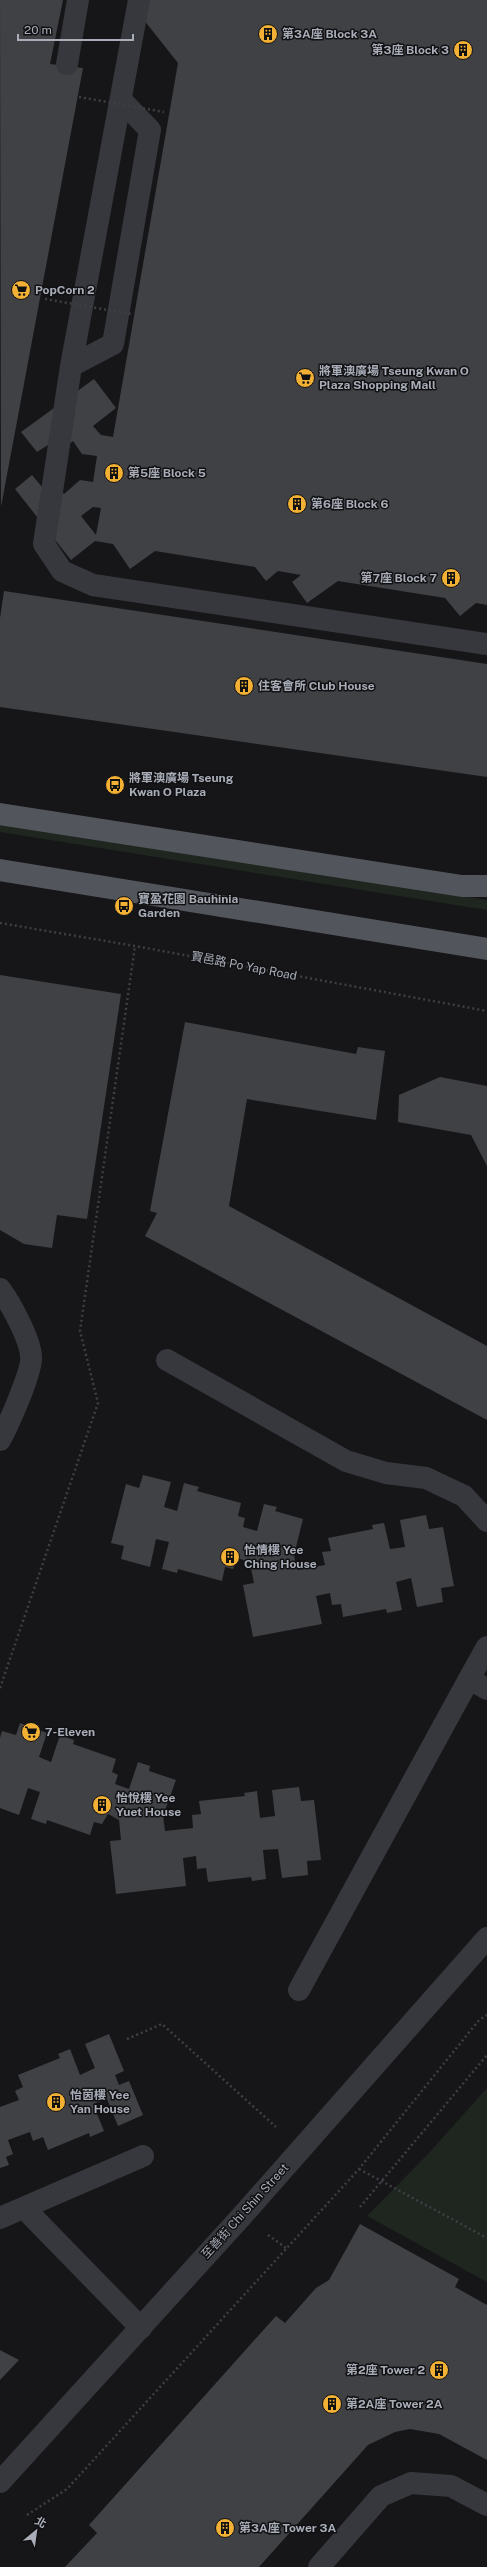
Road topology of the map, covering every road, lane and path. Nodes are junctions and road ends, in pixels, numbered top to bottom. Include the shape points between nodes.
1 (78, 0) edge
2 (139, 0) edge
3 (67, 64) dead end
4 (79, 97) dead end
5 (121, 100) junction
6 (164, 112) dead end
7 (45, 299) dead end
8 (131, 314) dead end
9 (71, 366) junction
10 (487, 644) edge
11 (0, 814) edge
12 (0, 870) edge
13 (487, 886) edge
14 (0, 923) edge
15 (135, 946) junction
16 (487, 949) edge
17 (487, 1011) edge
18 (0, 1289) edge
19 (167, 1360) dead end
20 (0, 1440) edge
21 (487, 1521) edge
22 (487, 1647) edge
23 (478, 1684) edge
24 (0, 1688) edge
25 (487, 1938) edge
26 (299, 1990) dead end
27 (487, 2015) edge
28 (127, 2038) dead end
29 (487, 2054) edge
30 (276, 2127) dead end
31 (143, 2156) dead end
32 (359, 2169) junction
33 (382, 2180) junction
34 (360, 2207) dead end
35 (24, 2208) junction
36 (0, 2218) edge
37 (487, 2238) edge
38 (141, 2328) junction
39 (0, 2482) edge
40 (487, 2505) edge
41 (28, 2515) dead end
42 (319, 2567) edge

1 - 3 street
2 - 5 street
4 - 6 path, bridge
5 - 9 street
5 - 9 street via 150,130 113,344
7 - 8 path, bridge
9 - 10 street via 44,544 62,571 93,585
11 - 13 main road via 454,884
12 - 16 main road
14 - 15 path, 寶邑路 Po Yap Road
15 - 17 path, 寶邑路 Po Yap Road
15 - 24 path via 80,1331 98,1403
18 - 20 street via 13,1305 32,1356 12,1418
19 - 21 street via 346,1461 386,1473 426,1478 464,1496
22 - 23 street
23 - 26 street
25 - 38 street, 至善街 Chi Shin Street
27 - 32 path via 479,2020
28 - 30 path via 162,2024
29 - 33 path
31 - 35 street
32 - 33 path
32 - 41 path via 67,2489
33 - 34 path
33 - 37 path
35 - 36 street
35 - 38 street
38 - 39 street, 至善街 Chi Shin Street
40 - 42 street via 451,2486 411,2483 381,2496

